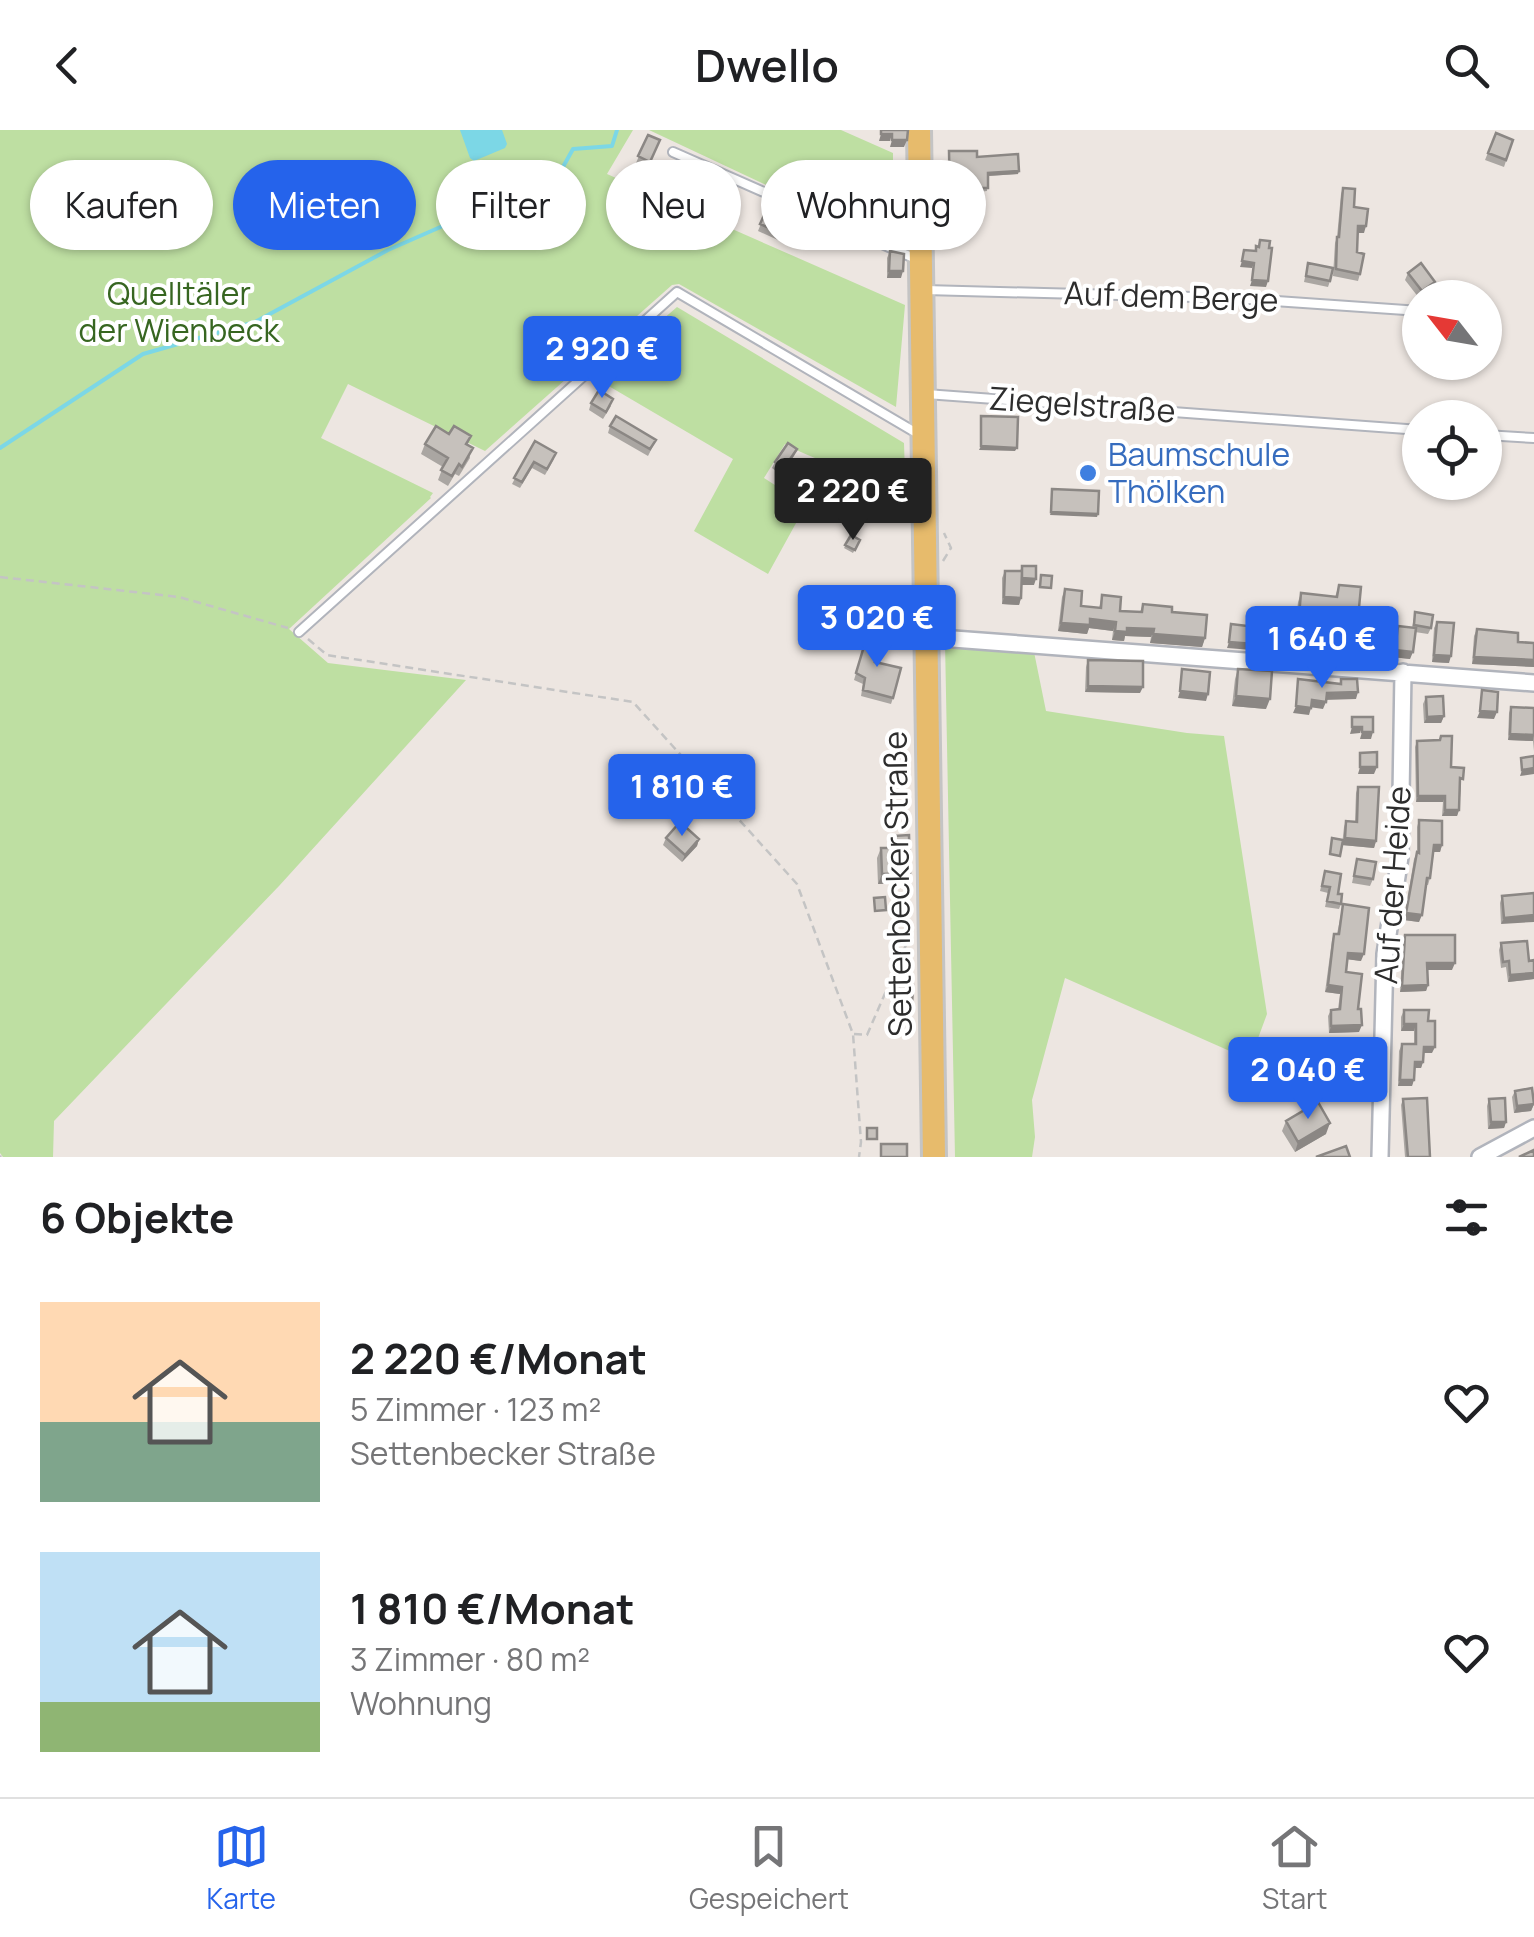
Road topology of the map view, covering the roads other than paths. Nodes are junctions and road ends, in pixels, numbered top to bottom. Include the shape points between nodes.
1 (918, 130) edge
2 (674, 152) dead end
3 (921, 261) junction
4 (921, 290) junction
5 (1402, 311) edge
6 (923, 394) junction
7 (1402, 429) edge
8 (1502, 436) edge
9 (924, 437) junction
10 (1534, 438) edge
11 (299, 632) road end
12 (927, 637) junction
13 (1403, 672) junction
14 (1534, 683) edge
15 (1534, 1128) edge
16 (934, 1157) edge
17 (1380, 1157) edge
18 (1480, 1157) edge

1 - 3 main road, Settenbecker Straße
2 - 3 lane
3 - 4 main road, Settenbecker Straße
4 - 5 lane, Auf dem Berge via 1232,298
4 - 6 main road, Settenbecker Straße
6 - 7 lane, Ziegelstraße
6 - 9 main road, Settenbecker Straße
8 - 10 lane
9 - 11 lane via 677,292
9 - 12 main road, Settenbecker Straße
12 - 13 street
12 - 16 main road, Settenbecker Straße
13 - 14 street
13 - 17 street, Auf der Heide via 1400,857 1385,954
15 - 18 street

